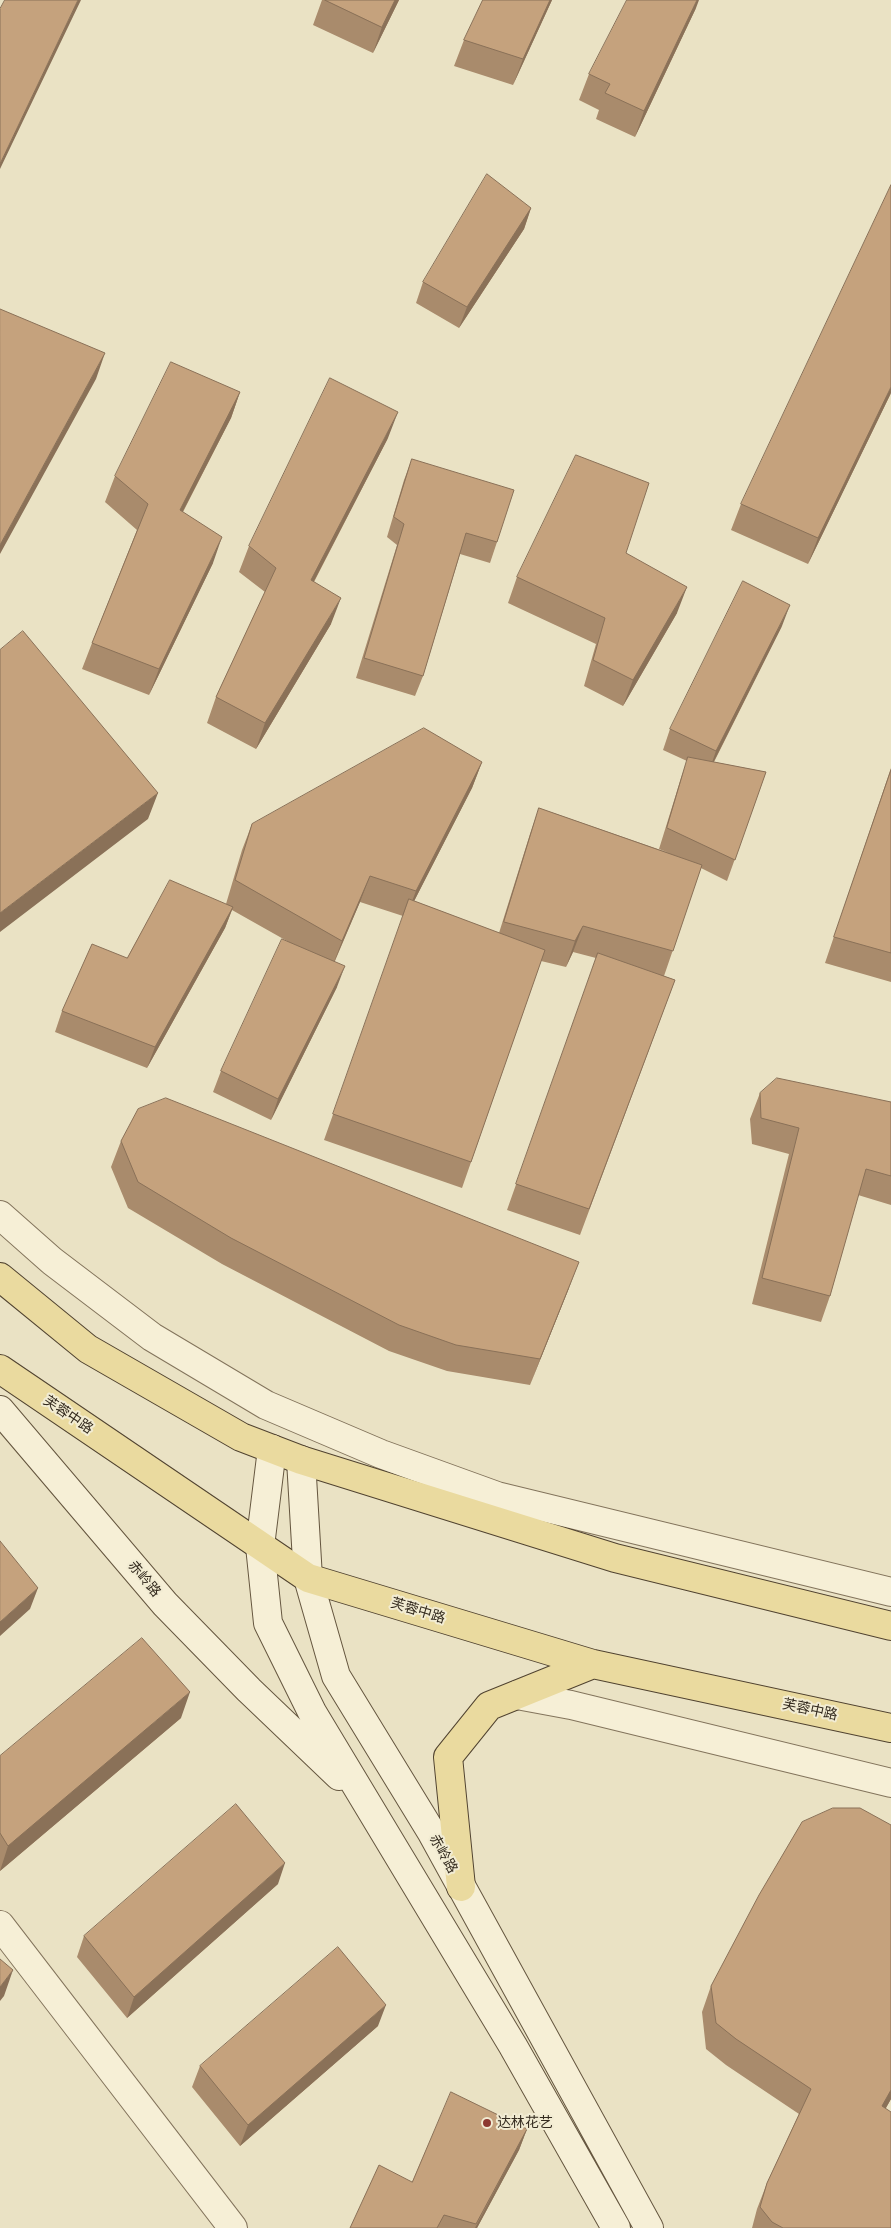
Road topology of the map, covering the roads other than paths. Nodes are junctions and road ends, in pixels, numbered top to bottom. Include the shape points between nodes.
1 (0, 1215) edge
2 (0, 1277) edge
3 (0, 1369) edge
4 (0, 1410) edge
5 (272, 1449) junction
6 (301, 1460) junction
7 (260, 1546) junction
8 (308, 1578) junction
9 (891, 1592) edge
10 (891, 1626) edge
11 (593, 1664) junction
12 (518, 1695) junction
13 (891, 1728) edge
14 (891, 1783) edge
15 (364, 1799) junction
16 (461, 1886) junction
17 (0, 1925) edge
18 (232, 2228) edge
19 (616, 2228) edge
20 (649, 2228) edge

1 - 9 main road via 52,1261 152,1336 266,1405 355,1443 497,1496
2 - 5 main road via 88,1349 241,1437
3 - 7 main road, 芙蓉中路
4 - 15 main road, 赤岭路 via 165,1604 249,1690
5 - 6 main road
5 - 7 main road, 赤岭路
6 - 8 main road, 赤岭路
6 - 10 main road via 615,1558
7 - 8 main road, 芙蓉中路
7 - 15 main road, 赤岭路 via 268,1623 312,1712
8 - 11 main road, 芙蓉中路
8 - 16 main road, 赤岭路 via 336,1676
11 - 12 main road
11 - 13 main road, 芙蓉中路
12 - 14 main road via 572,1705
12 - 16 main road via 489,1706 448,1757
15 - 19 main road, 赤岭路 via 513,2046
16 - 20 main road, 赤岭路
17 - 18 main road

